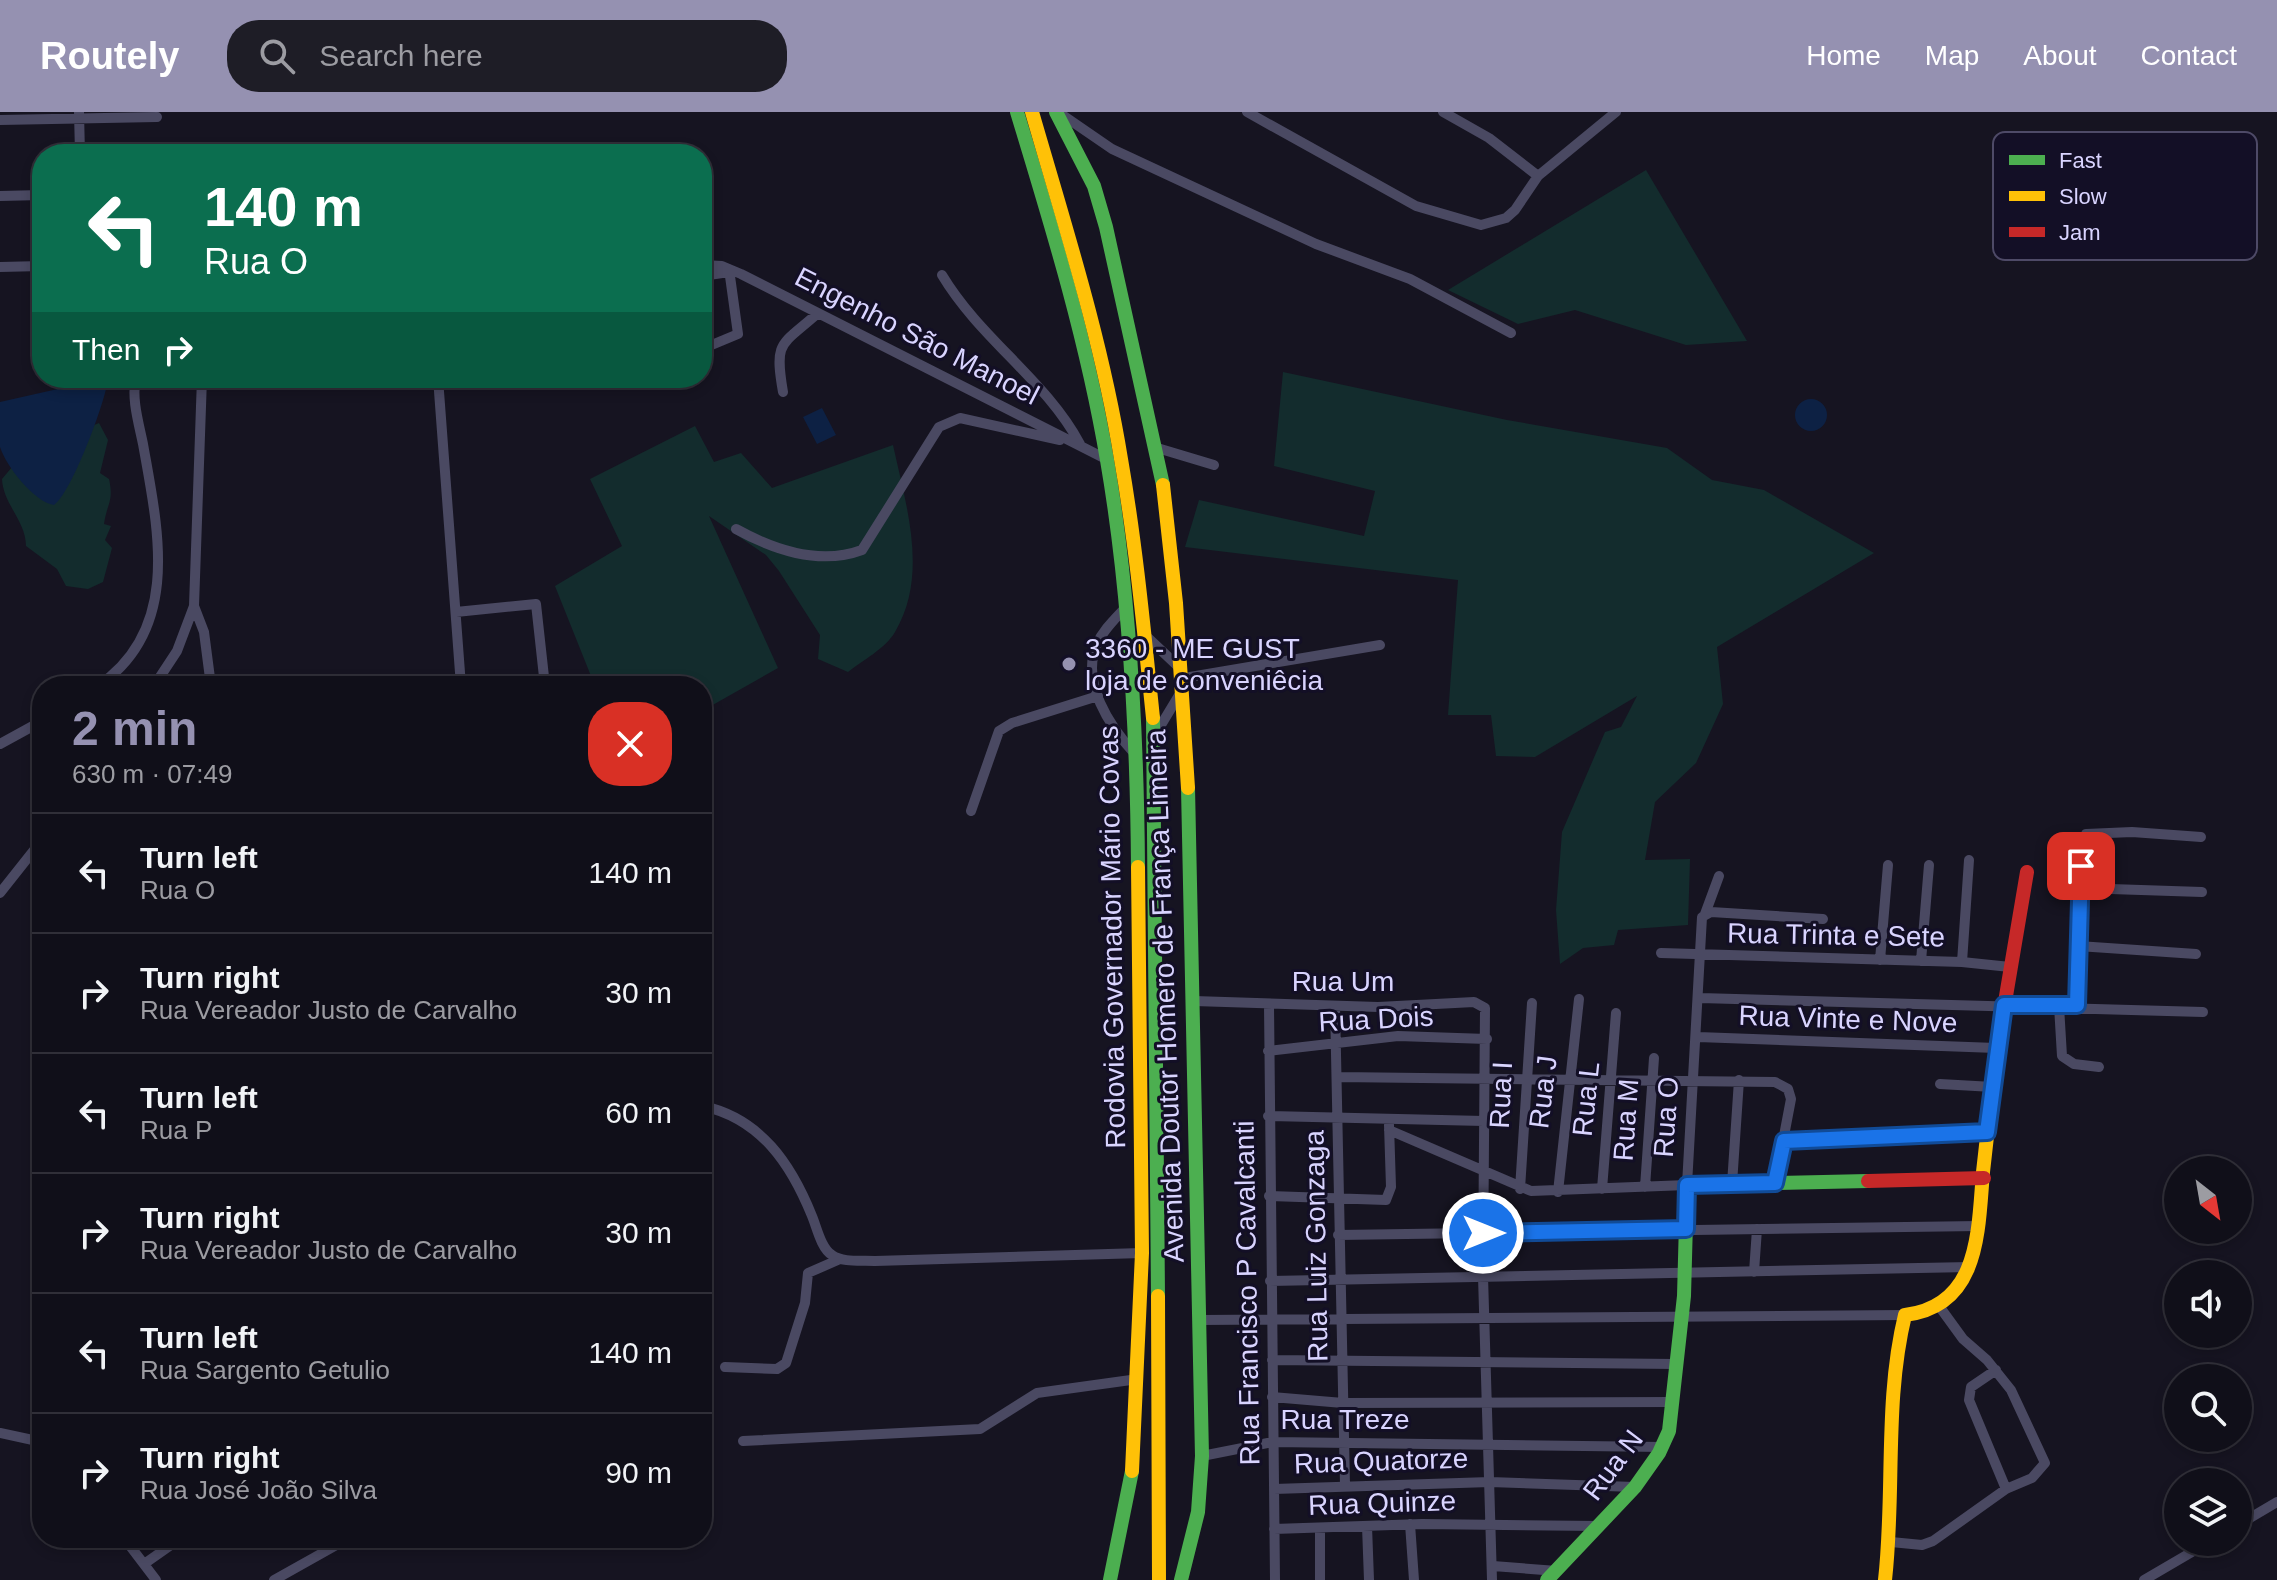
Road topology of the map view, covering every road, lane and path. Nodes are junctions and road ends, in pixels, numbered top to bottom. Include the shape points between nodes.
1 (1017, 112) edge
2 (1032, 112) edge
3 (1057, 112) edge
4 (1247, 112) edge
5 (1616, 112) edge
6 (1447, 113) edge
7 (80, 114) edge
8 (157, 117) dead end
9 (0, 120) edge
10 (80, 144) edge
11 (1538, 176) junction
12 (32, 195) edge
13 (0, 196) edge
14 (32, 266) edge
15 (0, 267) edge
16 (712, 267) edge
17 (729, 270) junction
18 (712, 274) edge
19 (942, 275) dead end
20 (818, 313) junction
21 (1511, 333) dead end
22 (712, 345) edge
23 (136, 388) edge
24 (202, 388) edge
25 (439, 388) edge
26 (783, 392) dead end
27 (1081, 446) junction
28 (1154, 447) junction
29 (1107, 460) junction
30 (1214, 465) dead end
31 (736, 529) dead end
32 (194, 606) junction
33 (1126, 607) junction
34 (456, 612) junction
35 (1143, 632) junction
36 (1380, 645) dead end
37 (111, 676) edge
38 (161, 676) edge
39 (210, 676) edge
40 (460, 676) edge
41 (544, 676) edge
42 (1183, 678) junction
43 (1098, 696) junction
44 (32, 726) edge
45 (1155, 740) junction
46 (2, 742) edge
47 (1137, 757) junction
48 (971, 811) dead end
49 (2201, 837) dead end
50 (32, 853) edge
51 (1969, 860) dead end
52 (1888, 865) dead end
53 (1929, 865) dead end
54 (2027, 872) dead end
55 (1719, 876) dead end
56 (2080, 888) junction
57 (2202, 892) dead end
58 (0, 893) edge
59 (1703, 918) junction
60 (1823, 919) dead end
61 (2078, 946) junction
62 (1661, 953) dead end
63 (2196, 954) dead end
64 (1701, 956) junction
65 (1880, 960) junction
66 (1921, 961) junction
67 (1962, 962) junction
68 (2010, 967) junction
69 (1700, 998) junction
70 (1579, 999) dead end
71 (1194, 1001) junction
72 (1532, 1003) dead end
73 (1269, 1005) junction
74 (2004, 1005) junction
75 (2077, 1005) junction
76 (1335, 1006) junction
77 (2059, 1006) junction
78 (2203, 1012) dead end
79 (1616, 1013) dead end
80 (1698, 1037) junction
81 (1487, 1039) junction
82 (1338, 1042) junction
83 (1996, 1048) junction
84 (1268, 1051) junction
85 (1654, 1058) dead end
86 (2099, 1067) dead end
87 (1338, 1077) junction
88 (1526, 1078) junction
89 (1485, 1079) junction
90 (1569, 1079) junction
91 (1695, 1079) junction
92 (1739, 1080) junction
93 (1610, 1081) junction
94 (1654, 1081) junction
95 (1940, 1084) dead end
96 (1993, 1087) junction
97 (712, 1110) edge
98 (1268, 1116) junction
99 (1338, 1117) junction
100 (1389, 1117) junction
101 (1484, 1121) junction
102 (1389, 1130) junction
103 (1987, 1132) junction
104 (1784, 1141) junction
105 (1484, 1170) junction
106 (1984, 1178) junction
107 (1775, 1183) junction
108 (1732, 1184) junction
109 (1687, 1185) junction
110 (1645, 1187) junction
111 (1520, 1189) junction
112 (1602, 1189) junction
113 (1558, 1192) junction
114 (1269, 1196) junction
115 (1337, 1196) junction
116 (1979, 1226) junction
117 (1686, 1229) junction
118 (1757, 1229) junction
119 (1483, 1233) junction
120 (1338, 1235) junction
121 (1142, 1253) junction
122 (842, 1259) junction
123 (1970, 1267) junction
124 (1686, 1271) junction
125 (1754, 1272) junction
126 (1483, 1276) junction
127 (1341, 1278) junction
128 (1270, 1281) junction
129 (1939, 1306) junction
130 (1683, 1315) junction
131 (1905, 1315) junction
132 (1484, 1317) junction
133 (1200, 1320) junction
134 (1271, 1322) junction
135 (1342, 1322) junction
136 (1272, 1360) junction
137 (1486, 1360) junction
138 (1342, 1363) junction
139 (1676, 1364) junction
140 (725, 1367) dead end
141 (1996, 1370) junction
142 (1138, 1379) junction
143 (1272, 1397) junction
144 (1488, 1401) junction
145 (1673, 1402) junction
146 (1343, 1403) junction
147 (0, 1433) edge
148 (32, 1440) edge
149 (743, 1441) dead end
150 (1273, 1442) junction
151 (1344, 1443) junction
152 (1489, 1443) junction
153 (1663, 1447) junction
154 (1202, 1456) junction
155 (1490, 1482) junction
156 (1345, 1485) junction
157 (1635, 1487) junction
158 (1274, 1489) junction
159 (2006, 1489) junction
160 (2277, 1502) edge
161 (2252, 1517) edge
162 (1410, 1524) junction
163 (1492, 1525) junction
164 (1367, 1526) junction
165 (1599, 1526) junction
166 (1274, 1529) junction
167 (1320, 1530) junction
168 (1891, 1542) junction
169 (132, 1548) edge
170 (167, 1548) edge
171 (331, 1548) edge
172 (2185, 1556) edge
173 (144, 1564) junction
174 (1493, 1566) junction
175 (1552, 1575) edge
176 (156, 1580) edge
177 (274, 1580) edge
178 (1110, 1580) edge
179 (1159, 1580) edge
180 (1181, 1580) edge
181 (1275, 1580) edge
182 (1320, 1580) edge
183 (1369, 1580) edge
184 (1414, 1580) edge
185 (1492, 1580) edge
186 (1885, 1580) edge
187 (2144, 1580) edge

1 - 29 main road, Rodovia Governador Mário Covas via 1065,267
2 - 35 main road, Rodovia Governador Mário Covas via 1079,273 1121,456
3 - 21 street via 1112,149 1316,244 1410,279
3 - 28 main road, Avenida Doutor Homero de França Limeira via 1098,199
4 - 11 street via 1416,206 1471,224 1506,218
5 - 11 street
6 - 11 street
7 - 8 street
7 - 9 street
7 - 10 street
12 - 13 street
14 - 15 street
16 - 17 street, Engenho São Manoel
17 - 18 street
17 - 20 street, Engenho São Manoel
17 - 22 street via 738,334
19 - 27 street via 962,308 1063,413
20 - 26 street via 779,348
20 - 27 street, Engenho São Manoel
23 - 37 street via 159,575 136,650
24 - 32 street
25 - 34 street
27 - 29 street, Engenho São Manoel
27 - 31 street via 960,418 939,427 862,550 840,558 771,549
28 - 30 street
28 - 42 main road, Avenida Doutor Homero de França Limeira via 1171,544
29 - 33 main road, Rodovia Governador Mário Covas
32 - 38 street via 177,651
32 - 39 street via 204,632
33 - 43 street via 1096,644 1092,668
33 - 47 main road, Rodovia Governador Mário Covas
34 - 40 street
34 - 41 street via 536,604
35 - 42 street
35 - 45 main road, Rodovia Governador Mário Covas
36 - 42 street
42 - 45 street
42 - 71 main road, Avenida Doutor Homero de França Limeira
43 - 47 street
43 - 48 street via 999,731
44 - 46 street
45 - 179 main road, Rodovia Governador Mário Covas
47 - 121 main road, Rodovia Governador Mário Covas
49 - 56 street via 2086,834
50 - 58 street
51 - 67 street
52 - 65 street
53 - 66 street
54 - 68 main road
55 - 59 street, Rua O
56 - 57 street
56 - 61 street
59 - 60 street
59 - 64 street, Rua O
61 - 63 street
61 - 75 street
62 - 64 street, Rua Trinta e Sete
64 - 65 street, Rua Trinta e Sete
64 - 69 street, Rua O
65 - 66 street, Rua Trinta e Sete
66 - 67 street, Rua Trinta e Sete
67 - 68 street, Rua Trinta e Sete
68 - 74 main road
69 - 74 street
69 - 80 street, Rua O
70 - 90 street, Rua J
71 - 73 street, Rua Um
71 - 133 main road, Avenida Doutor Homero de França Limeira
72 - 88 street, Rua I
73 - 76 street, Rua Um
73 - 84 street, Rua Francisco P Cavalcanti
74 - 77 street
74 - 83 main road
75 - 77 street
75 - 78 street
76 - 81 street, Rua Um via 1474,1002 1487,1013
76 - 82 street, Rua Luiz Gonzaga
77 - 86 street via 2062,1056 2074,1064
79 - 93 street, Rua L
80 - 83 street, Rua Vinte e Nove
80 - 91 street, Rua O
81 - 82 street, Rua Dois via 1398,1036
81 - 89 street
82 - 84 street, Rua Dois
82 - 87 street, Rua Luiz Gonzaga
83 - 96 main road
84 - 98 street, Rua Francisco P Cavalcanti
85 - 94 street, Rua M
87 - 89 street
87 - 99 street, Rua Luiz Gonzaga
88 - 89 street
88 - 90 street
88 - 111 street, Rua I
89 - 101 street
90 - 93 street
90 - 113 street, Rua J
91 - 92 street
91 - 94 street
91 - 109 street, Rua O
92 - 104 street via 1783,1086 1790,1093
92 - 108 street
93 - 94 street
93 - 112 street, Rua L
94 - 110 street, Rua M
95 - 96 street
96 - 103 main road
97 - 122 street via 743,1122 777,1149 826,1248
98 - 99 street
98 - 114 street, Rua Francisco P Cavalcanti
99 - 100 street
99 - 115 street, Rua Luiz Gonzaga
100 - 101 street
100 - 102 street
101 - 105 street
102 - 105 street
102 - 115 street via 1386,1200
103 - 104 street
103 - 106 main road
104 - 107 street
105 - 111 street
105 - 119 street
106 - 107 main road
106 - 116 main road
107 - 108 main road
108 - 109 main road
109 - 110 street
109 - 117 main road, Rua O
110 - 112 street
111 - 113 street
112 - 113 street
114 - 115 street
114 - 128 street, Rua Francisco P Cavalcanti
115 - 120 street, Rua Luiz Gonzaga
116 - 118 street
116 - 123 main road
117 - 118 street
117 - 119 street
117 - 124 main road, Rua O
118 - 125 street
119 - 120 street
119 - 126 street
120 - 127 street, Rua Luiz Gonzaga
121 - 122 street
121 - 142 main road, Rodovia Governador Mário Covas
122 - 140 street via 808,1273 805,1303 786,1363 777,1369
123 - 125 street
123 - 129 main road
124 - 125 street
124 - 126 street
124 - 130 main road, Rua O
126 - 127 street
126 - 132 street
127 - 128 street
127 - 135 street, Rua Luiz Gonzaga
128 - 134 street, Rua Francisco P Cavalcanti
129 - 131 main road
129 - 141 street via 1963,1339
130 - 131 street
130 - 132 street
130 - 139 main road, Rua N
131 - 168 main road via 1897,1366
132 - 135 street
132 - 137 street
133 - 134 street
133 - 154 main road, Avenida Doutor Homero de França Limeira
134 - 135 street
134 - 136 street, Rua Francisco P Cavalcanti
135 - 138 street, Rua Luiz Gonzaga
136 - 138 street
136 - 143 street, Rua Francisco P Cavalcanti
137 - 138 street
137 - 139 street
137 - 144 street
138 - 146 street, Rua Luiz Gonzaga
139 - 145 main road, Rua N
141 - 159 street via 1971,1387 1969,1400
141 - 159 street via 2045,1463 2032,1478
142 - 149 street via 1037,1393 980,1429
142 - 178 main road, Rodovia Governador Mário Covas via 1133,1467
143 - 146 street
143 - 150 street, Rua Francisco P Cavalcanti
144 - 145 street
144 - 146 street
144 - 152 street
145 - 153 main road, Rua N
146 - 151 street, Rua Luiz Gonzaga
147 - 148 street
150 - 151 street, Rua Treze
150 - 154 street, Rua Treze
150 - 158 street, Rua Francisco P Cavalcanti
151 - 152 street, Rua Treze
151 - 156 street, Rua Luiz Gonzaga
152 - 153 street, Rua Treze
152 - 155 street
153 - 157 main road, Rua N
154 - 180 main road, Avenida Doutor Homero de França Limeira via 1198,1512
155 - 156 street, Rua Quatorze
155 - 157 street, Rua Quatorze
155 - 163 street
156 - 158 street, Rua Quatorze
157 - 165 main road, Rua N
158 - 166 street, Rua Francisco P Cavalcanti
159 - 168 street via 1933,1541
160 - 161 street
162 - 163 street, Rua Quinze
162 - 164 street, Rua Quinze
162 - 184 street
163 - 165 street, Rua Quinze
163 - 174 street
164 - 167 street, Rua Quinze
164 - 183 street
165 - 175 main road, Rua N
166 - 167 street, Rua Quinze
166 - 181 street, Rua Francisco P Cavalcanti
167 - 182 street
168 - 186 main road
169 - 173 street
170 - 173 street
171 - 177 street
172 - 187 street
173 - 176 street
174 - 175 street
174 - 185 street

